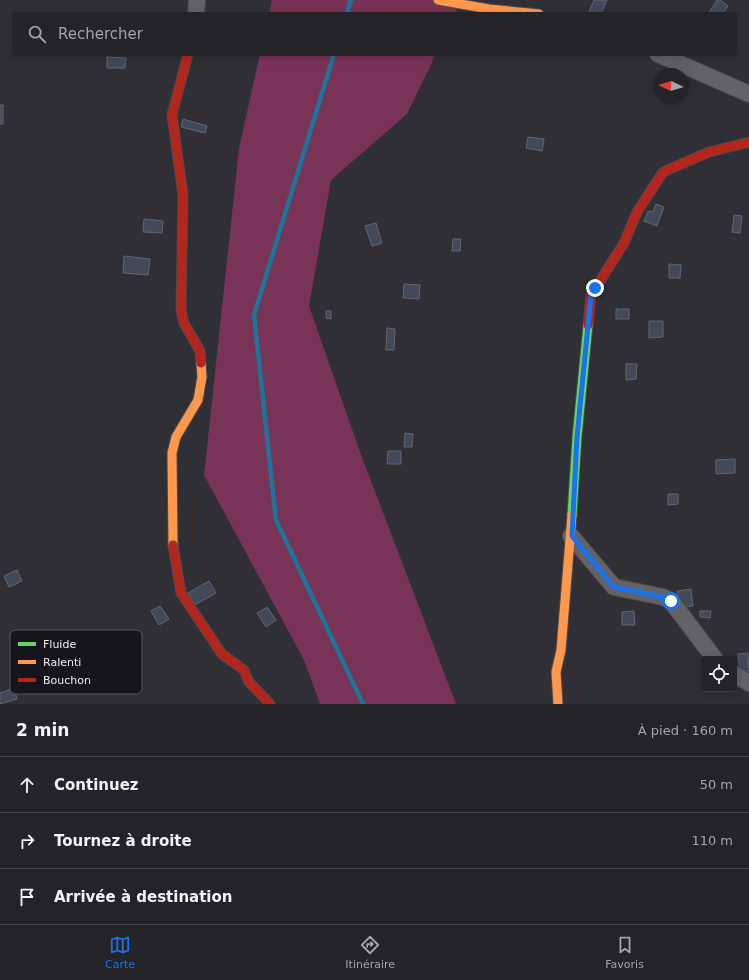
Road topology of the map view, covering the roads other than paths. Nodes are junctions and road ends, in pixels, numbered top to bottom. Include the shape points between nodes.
1 (197, 0) edge
2 (438, 0) edge
3 (196, 12) edge
4 (519, 12) edge
5 (187, 56) edge
6 (663, 56) edge
7 (749, 94) edge
8 (749, 142) edge
9 (572, 536) junction
10 (713, 656) edge
11 (737, 676) edge
12 (749, 683) edge
13 (270, 704) edge
14 (558, 704) edge

1 - 3 street
2 - 4 street
5 - 13 street via 172,115 183,195 181,310 184,323 200,351 202,377 198,400 176,437 172,453 173,551 181,593 222,654 244,670 249,682
6 - 7 street
8 - 9 street via 709,152 663,172 637,212 624,243 591,295 577,437
9 - 10 street via 614,587 671,601
9 - 14 street via 561,650 556,672
11 - 12 street

